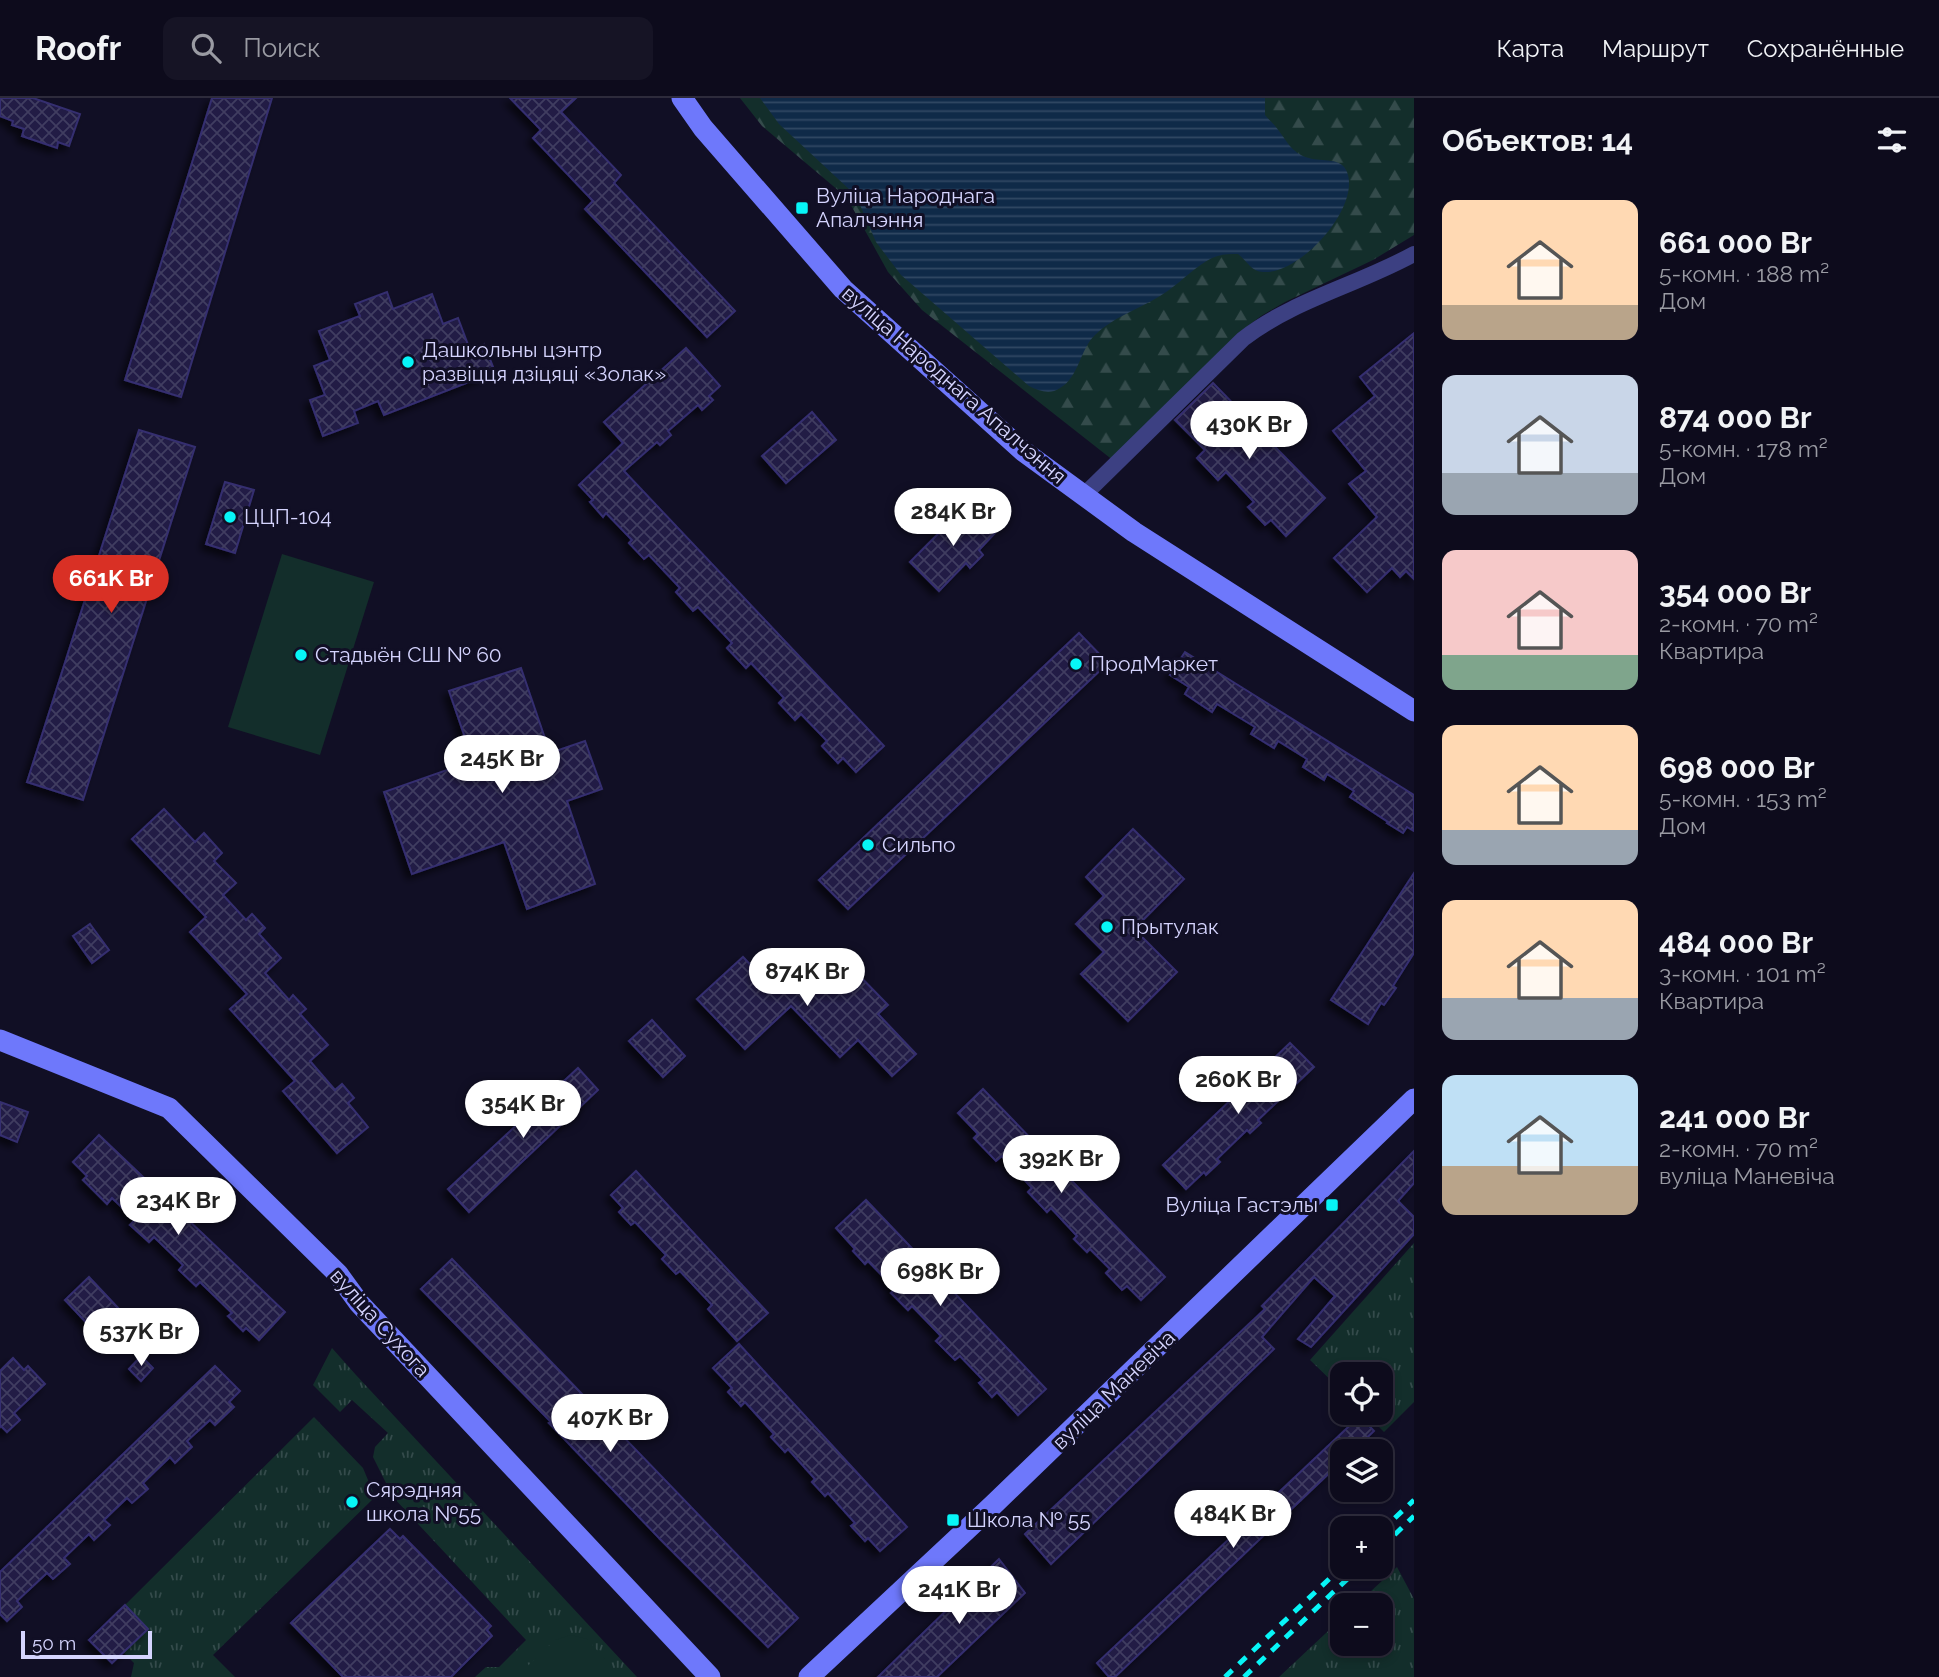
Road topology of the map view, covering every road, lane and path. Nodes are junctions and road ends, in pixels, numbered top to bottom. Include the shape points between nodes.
1 (682, 98) edge
2 (1414, 254) edge
3 (1083, 496) junction
4 (1414, 711) edge
5 (0, 1040) edge
6 (1414, 1099) edge
7 (710, 1677) edge
8 (809, 1677) edge

1 - 3 street, вуліца Народнага Апалчэння via 843,289 1023,451
2 - 3 street via 1267,321
3 - 4 street, вуліца Народнага Апалчэння
5 - 7 street, вуліца Сухога via 169,1108 338,1274 359,1303
6 - 8 street, вуліца Маневіча

